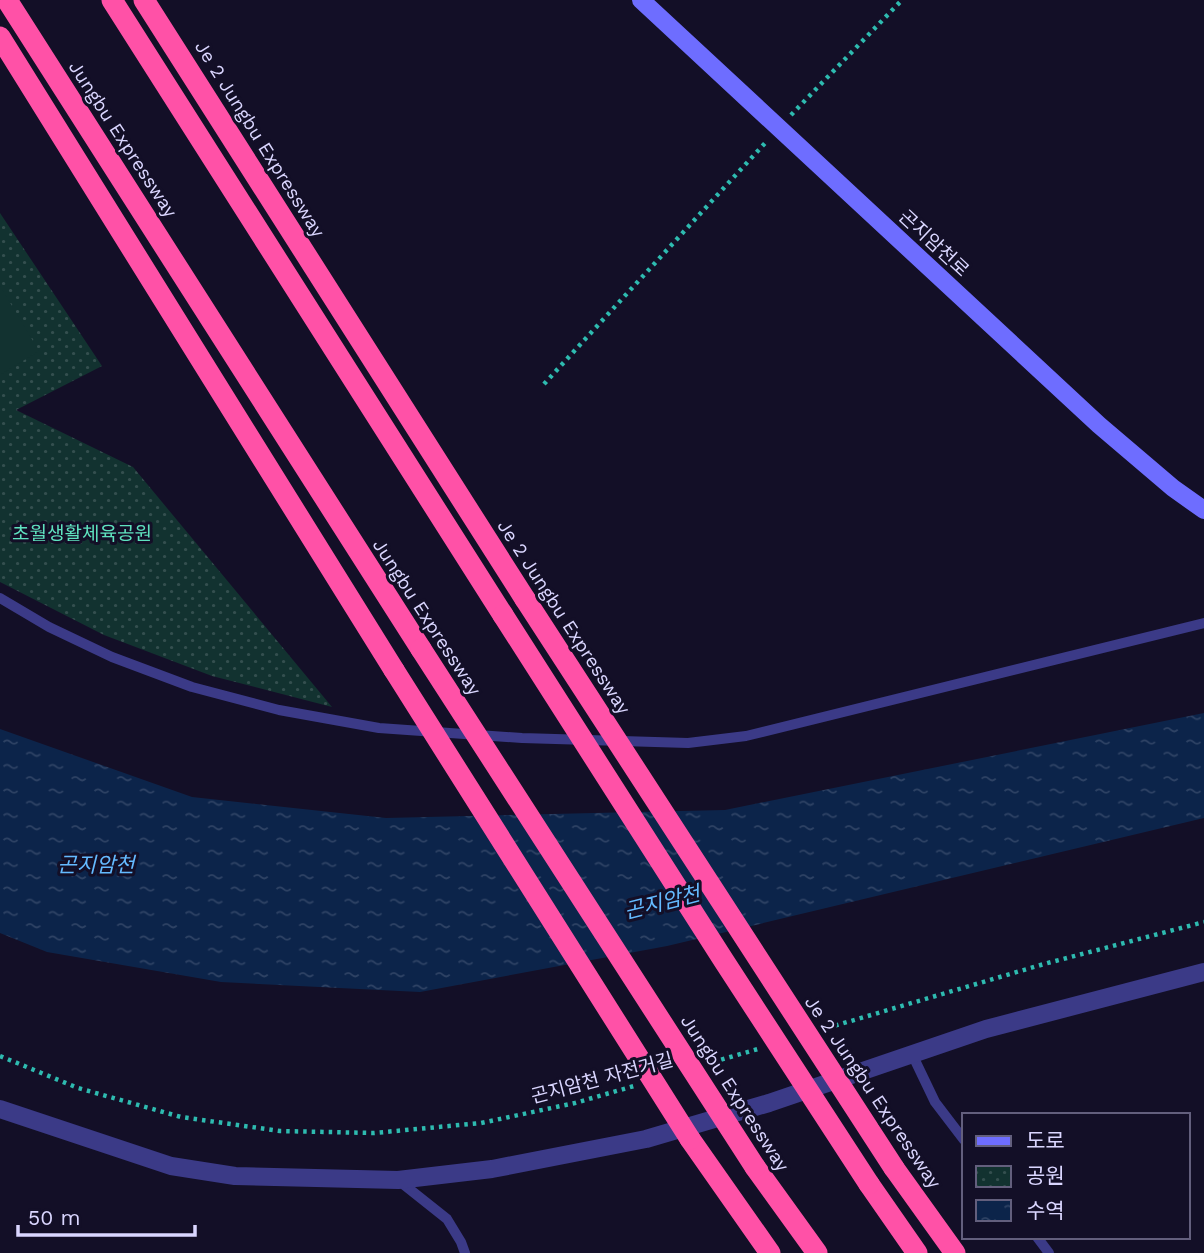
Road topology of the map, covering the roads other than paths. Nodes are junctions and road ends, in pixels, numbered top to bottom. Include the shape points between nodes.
1 (7, 0) edge
2 (112, 0) edge
3 (144, 0) edge
4 (641, 0) edge
5 (0, 37) edge
6 (1204, 510) edge
7 (0, 598) edge
8 (1204, 623) edge
9 (1204, 972) edge
10 (912, 1054) junction
11 (0, 1109) edge
12 (962, 1137) edge
13 (398, 1180) junction
14 (465, 1253) edge
15 (770, 1253) edge
16 (817, 1253) edge
17 (917, 1253) edge
18 (954, 1253) edge

1 - 16 highway, Jungbu Expressway, bridge via 755,1167
2 - 17 highway, bridge via 731,973
3 - 18 highway, Je 2 Jungbu Expressway, bridge via 525,599 894,1168
4 - 6 street, 곤지암천로 via 1099,425
5 - 15 highway, bridge via 394,670 691,1139
7 - 8 lane via 112,657 192,687 279,710 379,728 688,743 746,736
9 - 10 street via 986,1029
10 - 12 lane via 935,1102
10 - 13 street via 646,1139 492,1169
11 - 13 street via 171,1166 235,1176
13 - 14 lane via 447,1219

